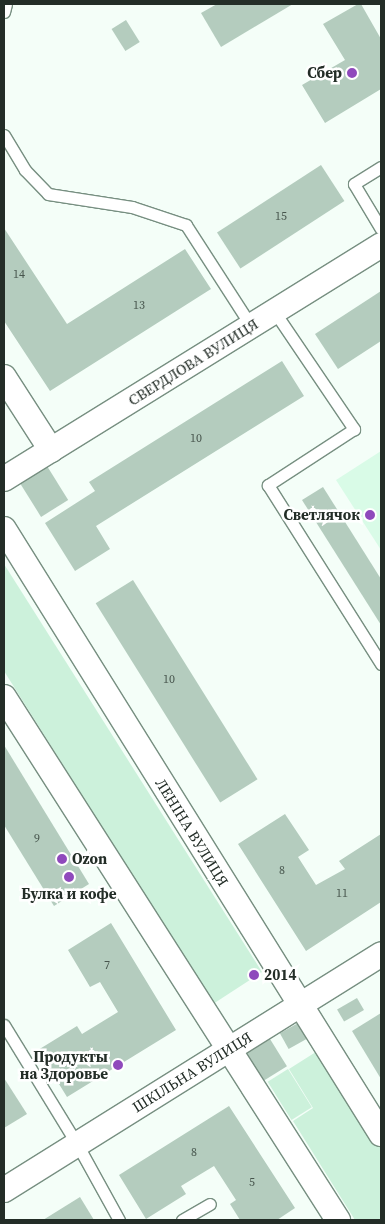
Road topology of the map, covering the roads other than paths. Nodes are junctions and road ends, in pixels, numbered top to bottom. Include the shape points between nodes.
1 (6, 4) edge
2 (4, 12) edge
3 (4, 135) edge
4 (381, 167) edge
5 (381, 229) edge
6 (381, 245) edge
7 (274, 311) junction
8 (250, 326) junction
9 (4, 377) edge
10 (51, 450) junction
11 (4, 479) edge
12 (4, 529) edge
13 (381, 664) edge
14 (4, 697) edge
15 (381, 954) edge
16 (300, 1005) junction
17 (4, 1025) edge
18 (229, 1049) junction
19 (381, 1134) edge
20 (77, 1144) junction
21 (4, 1190) edge
22 (210, 1204) dead end
23 (119, 1220) edge
24 (182, 1220) edge
25 (338, 1220) edge

1 - 2 lane
3 - 8 lane via 25,170 48,194 132,207 186,225
4 - 5 lane via 354,184
6 - 7 street, СВЕРДЛОВА ВУЛИЦЯ
7 - 8 street, СВЕРДЛОВА ВУЛИЦЯ
7 - 13 lane via 354,429 268,485
8 - 10 street, СВЕРДЛОВА ВУЛИЦЯ
9 - 10 street
10 - 11 street, СВЕРДЛОВА ВУЛИЦЯ
12 - 16 street, ЛЕНІНА ВУЛИЦЯ
14 - 18 street
15 - 16 street, ШКІЛЬНА ВУЛИЦЯ
16 - 18 street, ШКІЛЬНА ВУЛИЦЯ
16 - 19 street, ЛЕНІНА ВУЛИЦЯ
17 - 20 lane
18 - 20 street, ШКІЛЬНА ВУЛИЦЯ
18 - 25 street
20 - 21 street, ШКІЛЬНА ВУЛИЦЯ
20 - 23 lane
22 - 24 lane

